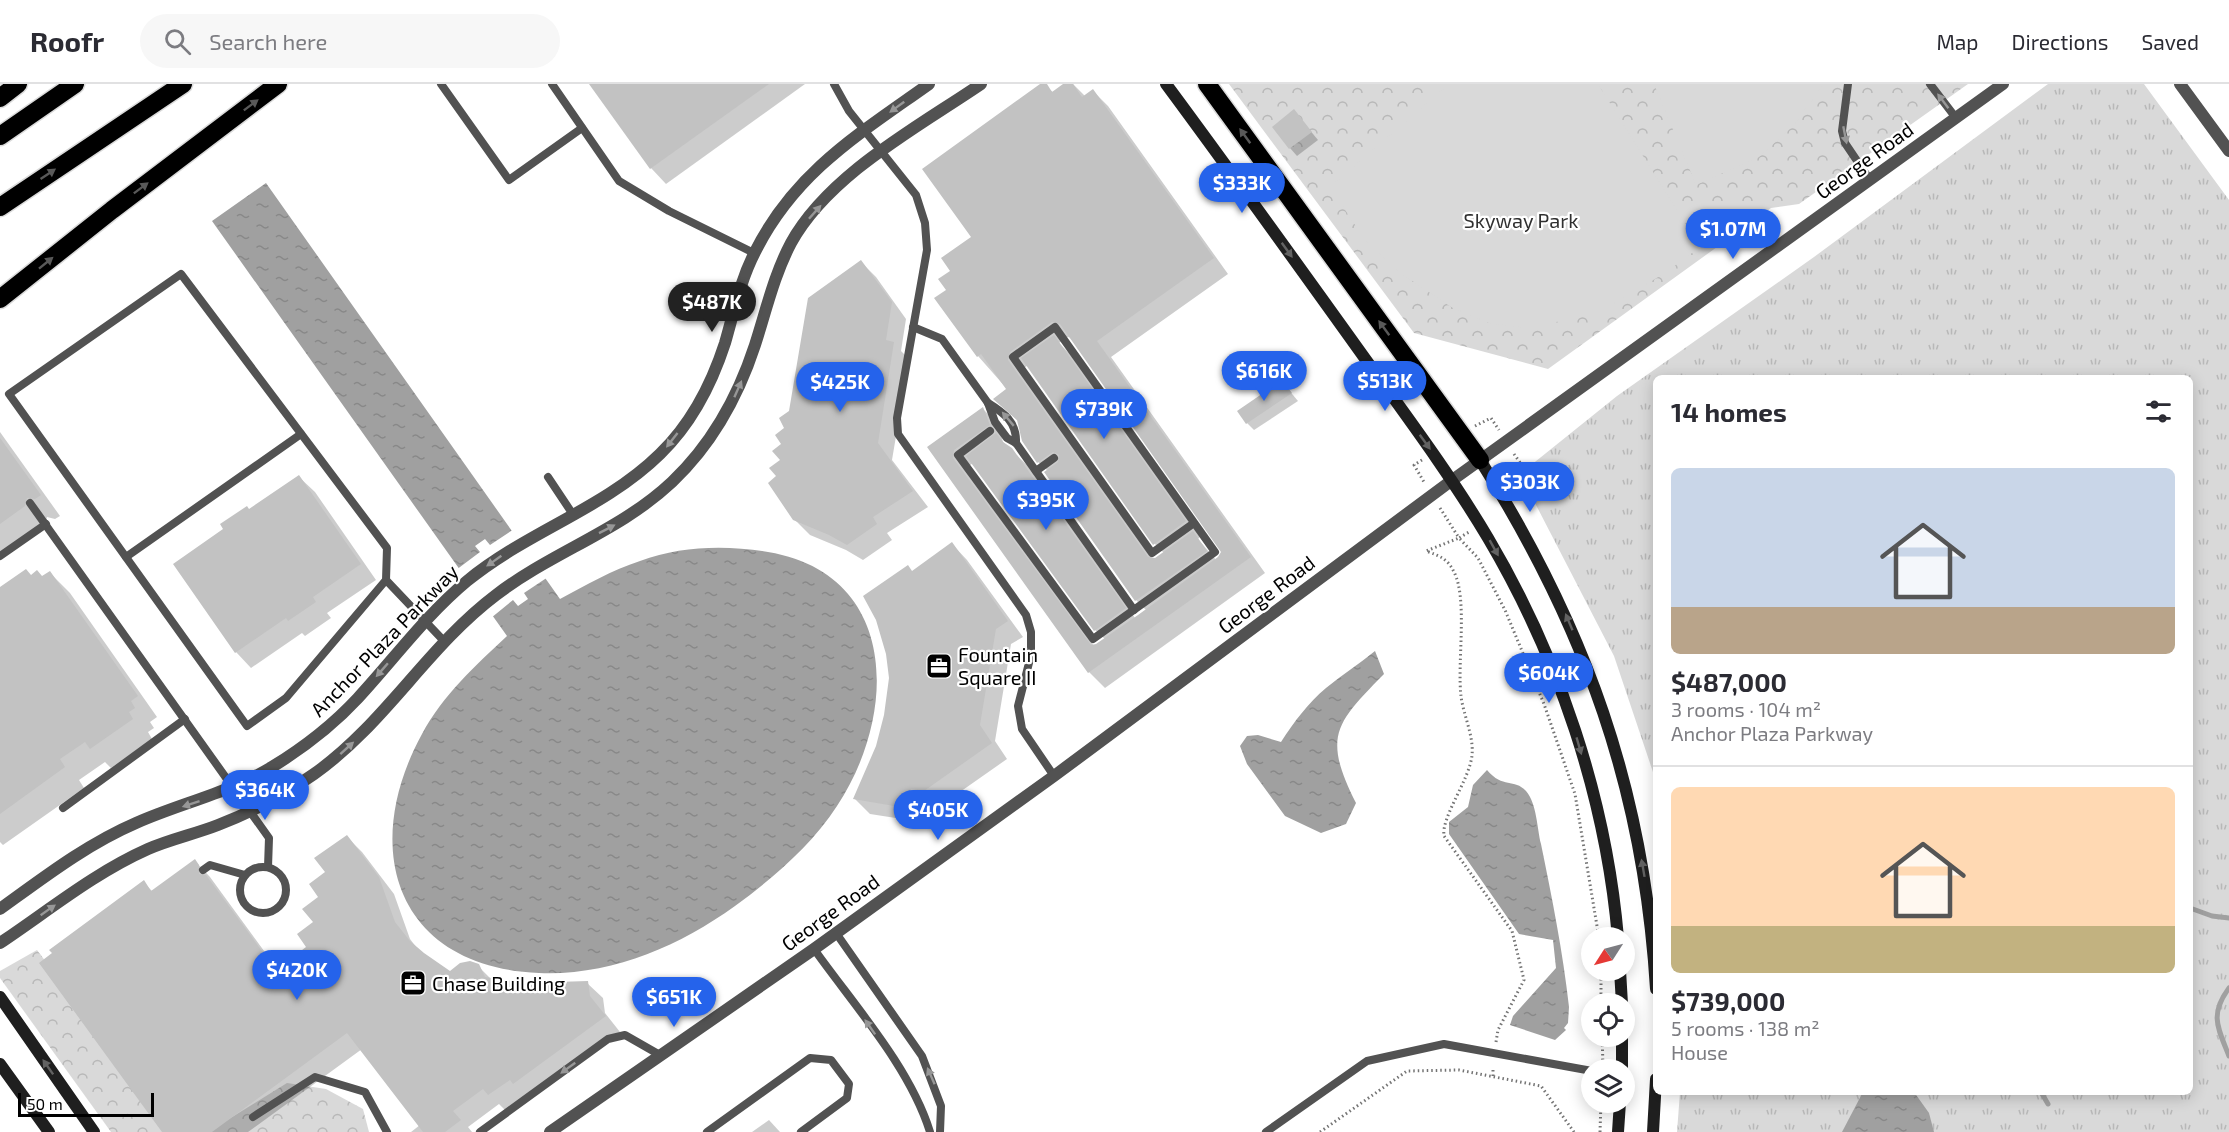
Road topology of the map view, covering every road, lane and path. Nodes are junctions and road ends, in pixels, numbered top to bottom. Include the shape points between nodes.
1 (18, 84) edge
2 (75, 84) edge
3 (183, 84) edge
4 (278, 84) edge
5 (441, 84) edge
6 (552, 84) edge
7 (834, 84) edge
8 (929, 84) edge
9 (981, 84) edge
10 (1166, 84) edge
11 (1208, 84) edge
12 (1848, 84) edge
13 (1930, 84) edge
14 (2003, 84) edge
15 (2180, 84) edge
16 (0, 98) edge
17 (1956, 118) junction
18 (582, 128) junction
19 (865, 130) junction
20 (0, 136) edge
21 (883, 151) junction
22 (2229, 151) edge
23 (1870, 180) junction
24 (0, 207) edge
25 (754, 253) junction
26 (0, 299) edge
27 (913, 327) junction
28 (988, 403) junction
29 (990, 431) dead end
30 (301, 434) junction
31 (1016, 443) junction
32 (1054, 458) dead end
33 (1480, 460) junction
34 (1036, 471) junction
35 (548, 477) dead end
36 (1452, 481) junction
37 (30, 503) dead end
38 (574, 516) junction
39 (1194, 523) junction
40 (46, 524) junction
41 (0, 556) edge
42 (126, 557) junction
43 (386, 580) junction
44 (1134, 610) junction
45 (424, 621) junction
46 (443, 640) junction
47 (185, 719) junction
48 (1054, 776) junction
49 (233, 788) junction
50 (63, 808) dead end
51 (251, 811) junction
52 (268, 867) junction
53 (203, 870) dead end
54 (245, 875) junction
55 (0, 909) edge
56 (1597, 927) edge
57 (1616, 927) edge
58 (836, 933) junction
59 (0, 944) edge
60 (814, 949) junction
61 (1653, 953) edge
62 (0, 997) edge
63 (1494, 1054) junction
64 (660, 1055) junction
65 (0, 1064) edge
66 (1581, 1069) edge
67 (1493, 1076) junction
68 (1655, 1095) edge
69 (1601, 1113) edge
70 (1619, 1113) edge
71 (253, 1117) dead end
72 (49, 1132) edge
73 (94, 1132) edge
74 (387, 1132) edge
75 (480, 1132) edge
76 (550, 1132) edge
77 (707, 1132) edge
78 (801, 1132) edge
79 (930, 1132) edge
80 (940, 1132) edge
81 (1266, 1132) edge
82 (1320, 1132) edge
83 (1574, 1132) edge
84 (1600, 1132) edge
85 (1618, 1132) edge
86 (1653, 1132) edge

1 - 16 highway
2 - 20 highway
24 -> 3 highway
26 -> 4 highway
5 - 18 lane via 509,180
6 - 18 lane
7 - 19 lane
8 -> 19 street, Anchor Plaza Parkway
9 - 21 street
10 -> 36 main road
33 -> 11 highway
12 -> 23 lane via 1842,131 1845,143
17 -> 13 lane
14 - 17 street, George Road
15 - 22 street
17 - 23 street, George Road
18 - 25 lane via 619,181
19 - 21 lane
19 - 25 street, Anchor Plaza Parkway via 790,195
21 - 27 lane via 916,195 925,223 927,250
46 -> 21 street via 516,580 626,519 673,481 696,456 736,393 792,242 830,195
23 - 33 street, George Road
25 -> 38 street, Anchor Plaza Parkway via 718,362 689,418 647,466
27 - 28 lane via 942,339
27 - 48 lane via 897,418 898,434 1026,615 1031,655 1018,706 1020,718 1022,729
28 - 31 lane via 995,422
31 -> 28 lane via 1017,430 1005,414
29 - 44 lane via 958,455 1093,639
30 - 42 lane
30 - 42 lane via 181,274 9,394
30 - 43 lane via 387,548
31 - 34 lane
32 - 34 lane
33 - 36 street, George Road
61 -> 33 main road via 1639,847 1608,722 1551,582
34 - 44 lane
35 - 38 lane
36 - 48 street, George Road
36 -> 57 main road via 1503,564 1562,693 1602,831
37 - 40 lane
38 -> 45 street, Anchor Plaza Parkway via 501,556
39 - 39 lane via 1055,327 1013,357 1152,553
39 - 44 lane via 1215,552
40 - 41 lane
40 - 47 lane
42 - 43 lane via 247,726 286,698
43 - 45 lane
45 - 46 lane
45 -> 49 street, Anchor Plaza Parkway via 335,721 283,760
51 -> 46 street via 314,774 358,738
47 - 49 lane
47 - 50 lane
48 - 58 street, George Road
49 - 51 lane
49 -> 55 street, Anchor Plaza Parkway via 117,832
51 - 52 lane via 269,838
59 -> 51 street via 129,858
52 - 54 lane via 252,869
52 - 54 lane via 281,875 285,885 283,901 270,912 255,912 244,904 239,891
53 - 54 lane via 210,865
56 - 63 path via 1575,794 1544,704 1505,610 1478,558 1459,538 1426,551 1444,557 1455,573 1461,605 1461,697 1473,754 1460,795 1443,827 1444,836 1512,931 1524,980 1498,1029
58 - 60 street, George Road
80 -> 58 lane via 941,1106 922,1056
60 - 64 street, George Road
79 -> 60 lane via 913,1092 891,1056
73 -> 62 main road
63 - 66 lane
63 - 67 path
63 - 81 lane via 1444,1044 1367,1061
64 -> 75 lane via 625,1035 608,1039
64 - 76 street, George Road
65 - 72 main road
67 - 82 path via 1460,1070 1407,1071
67 - 83 path via 1541,1086
68 - 86 main road
69 - 84 path
70 - 85 main road
71 - 74 lane via 315,1077 365,1092
77 - 78 lane via 810,1058 831,1060 849,1084 847,1098

